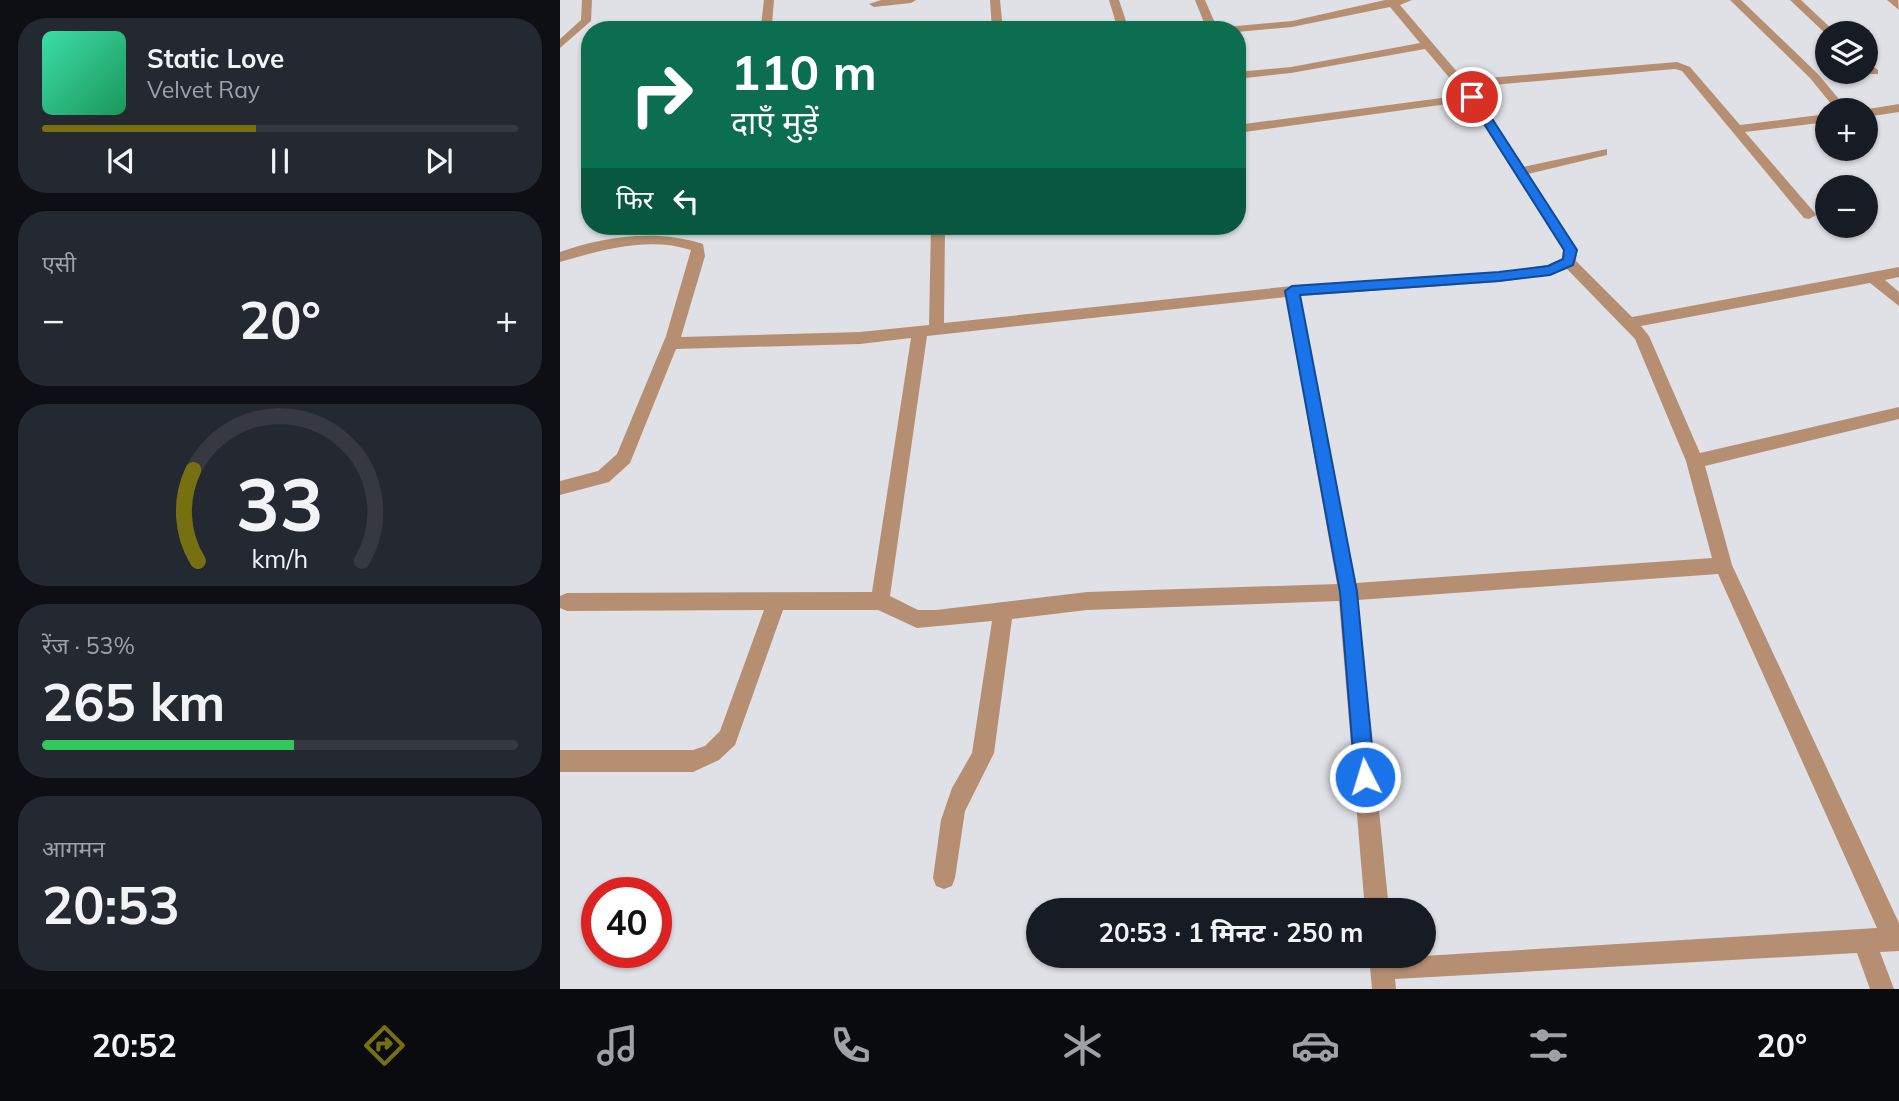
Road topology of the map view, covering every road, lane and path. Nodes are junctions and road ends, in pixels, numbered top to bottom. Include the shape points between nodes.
1 (587, 0) edge
2 (769, 0) edge
3 (911, 0) edge
4 (995, 0) edge
5 (1114, 0) edge
6 (1200, 0) edge
7 (1735, 0) edge
8 (1795, 0) edge
9 (1892, 0) edge
10 (1397, 1) edge
11 (874, 4) dead end
12 (1899, 7) edge
13 (586, 21) edge
14 (766, 21) edge
15 (997, 21) edge
16 (1121, 21) edge
17 (1209, 21) edge
18 (1818, 21) edge
19 (581, 26) edge
20 (1246, 28) edge
21 (560, 45) edge
22 (1427, 45) junction
23 (1246, 75) edge
24 (1467, 91) junction
25 (1833, 98) edge
26 (1899, 108) edge
27 (1878, 111) edge
28 (1815, 119) edge
29 (1246, 128) edge
30 (1736, 129) junction
31 (1602, 152) dead end
32 (1518, 172) junction
33 (1809, 215) dead end
34 (674, 235) edge
35 (937, 235) edge
36 (671, 242) junction
37 (560, 257) edge
38 (1569, 262) junction
39 (1899, 272) edge
40 (1874, 278) junction
41 (1292, 291) junction
42 (1899, 302) edge
43 (1630, 323) junction
44 (928, 330) junction
45 (673, 338) junction
46 (1899, 414) edge
47 (1695, 461) junction
48 (560, 488) edge
49 (1723, 565) junction
50 (1348, 592) junction
51 (880, 601) junction
52 (566, 602) dead end
53 (776, 602) junction
54 (1003, 611) junction
55 (560, 761) edge
56 (944, 878) dead end
57 (1376, 898) edge
58 (1896, 939) edge
59 (1864, 941) junction
60 (1382, 971) edge
61 (1882, 989) edge

1 - 13 street
2 - 14 street
3 - 11 street
4 - 15 street
5 - 16 street
6 - 17 street
7 - 25 street
8 - 18 street
9 - 12 street
10 - 20 street via 1292,24
10 - 22 street
19 - 21 street
22 - 23 street
22 - 24 street
24 - 29 street
24 - 30 street via 1677,65 1686,69
24 - 32 street
26 - 27 street
28 - 30 street
30 - 33 street
31 - 32 street
32 - 38 street via 1570,250
34 - 36 street
35 - 44 street
36 - 37 street via 650,240
36 - 45 street via 694,245 699,253
38 - 41 street via 1550,270 1499,277
38 - 43 street
39 - 40 street
40 - 42 street
40 - 43 street
41 - 44 street
41 - 50 street
43 - 47 street via 1641,336
44 - 45 street via 860,338 672,343
44 - 51 street
45 - 48 street via 624,458 603,477
46 - 47 street
47 - 49 street
49 - 50 street
49 - 58 street
50 - 54 street via 1087,601
50 - 57 street
51 - 53 street
51 - 54 street via 917,619
52 - 53 street
53 - 55 street via 728,738 712,752 692,761
54 - 56 street via 983,753 952,818
58 - 59 street
59 - 60 street
59 - 61 street

